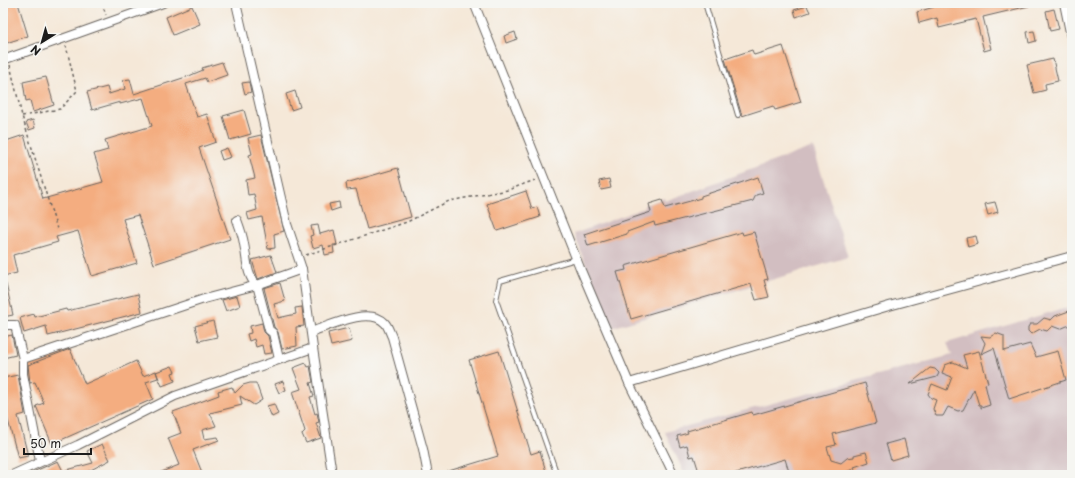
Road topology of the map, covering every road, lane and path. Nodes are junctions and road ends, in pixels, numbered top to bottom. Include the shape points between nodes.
1 (102, 3) edge
2 (163, 3) edge
3 (236, 3) edge
4 (474, 3) edge
5 (705, 3) edge
6 (1064, 3) edge
7 (108, 22) junction
8 (64, 38) junction
9 (1072, 42) edge
10 (6, 59) edge
11 (738, 115) dead end
12 (22, 116) junction
13 (542, 177) junction
14 (237, 220) dead end
15 (57, 229) dead end
16 (1072, 256) edge
17 (300, 257) junction
18 (576, 260) junction
19 (302, 269) junction
20 (257, 285) junction
21 (3, 325) edge
22 (311, 332) junction
23 (313, 348) junction
24 (23, 359) junction
25 (279, 359) junction
26 (629, 383) junction
27 (40, 461) junction
28 (331, 467) dead end
29 (12, 475) edge
30 (428, 475) edge
31 (557, 475) edge
32 (674, 475) edge

1 - 7 path
2 - 7 street
3 - 17 street via 287,224
4 - 13 street
5 - 11 lane
6 - 9 street
7 - 8 street
8 - 10 street
8 - 12 path via 77,92 60,109
10 - 12 path
12 - 15 path
13 - 17 path via 508,190 449,201 407,222
13 - 18 street
14 - 20 street via 252,282
16 - 26 street via 882,308
17 - 19 street
18 - 26 street
18 - 31 lane via 500,281 496,300
19 - 20 street
19 - 22 street
20 - 24 street via 204,299
20 - 25 street
21 - 24 street via 15,325
22 - 23 street
22 - 30 street via 350,318 371,315 385,322 392,337
23 - 25 street
23 - 28 street
24 - 27 street via 23,374
25 - 27 street via 175,396 78,445
26 - 32 street
27 - 29 street

